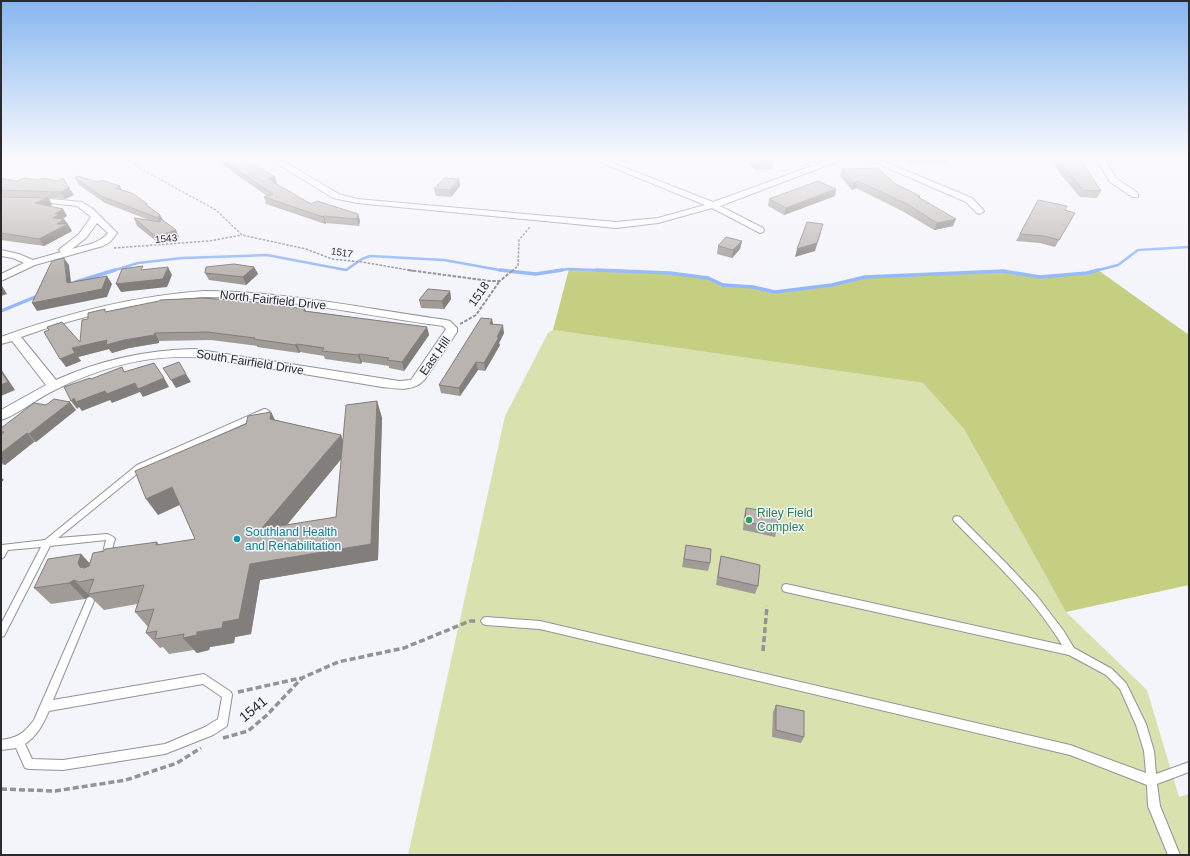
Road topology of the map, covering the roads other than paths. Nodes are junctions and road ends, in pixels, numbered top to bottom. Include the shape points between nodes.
1 (345, 199) edge
2 (700, 199) edge
3 (730, 199) edge
4 (966, 199) edge
5 (1, 200) edge
6 (714, 205) junction
7 (980, 211) dead end
8 (95, 218) junction
9 (760, 230) dead end
10 (1, 253) edge
11 (51, 257) junction
12 (32, 263) junction
13 (1, 278) edge
14 (452, 328) joint
15 (14, 336) junction
16 (1, 341) edge
17 (415, 383) joint
18 (53, 386) junction
19 (266, 411) edge
20 (1, 416) edge
21 (957, 519) dead end
22 (47, 543) junction
23 (1, 555) edge
24 (104, 563) edge
25 (786, 588) dead end
26 (90, 601) edge
27 (486, 621) road end
28 (1, 633) edge
29 (1072, 651) junction
30 (46, 706) junction
31 (19, 742) junction
32 (1, 745) edge
33 (1189, 767) edge
34 (1151, 781) junction
35 (1174, 855) edge

1 - 6 street via 373,204 603,225 636,224 673,218
2 - 6 street
3 - 6 street
4 - 7 street
5 - 8 street via 66,202 83,206
6 - 9 street
8 - 11 street via 91,228 77,242
8 - 11 street via 113,233 107,240 91,247
10 - 12 street
11 - 12 street
12 - 13 street
14 - 15 street, North Fairfield Drive via 446,323 372,312 233,294 203,294 101,309
14 - 17 street, East Hill
15 - 16 street, North Fairfield Drive
15 - 18 street
17 - 18 street, South Fairfield Drive via 382,383 193,353 125,362 85,373
18 - 20 street, South Fairfield Drive
19 - 22 lane via 140,467
21 - 29 lane via 1042,609
22 - 23 lane via 5,547
22 - 24 lane via 107,537 111,542
22 - 28 lane
25 - 29 lane
26 - 30 lane
27 - 34 lane via 540,624 1004,734 1070,750
29 - 34 lane via 1109,672 1123,686 1141,724 1149,751
30 - 31 lane via 38,724
30 - 31 lane via 204,679 227,695 223,722 209,731 165,749 63,765 30,764
31 - 32 lane
33 - 34 lane
34 - 35 lane via 1154,806

